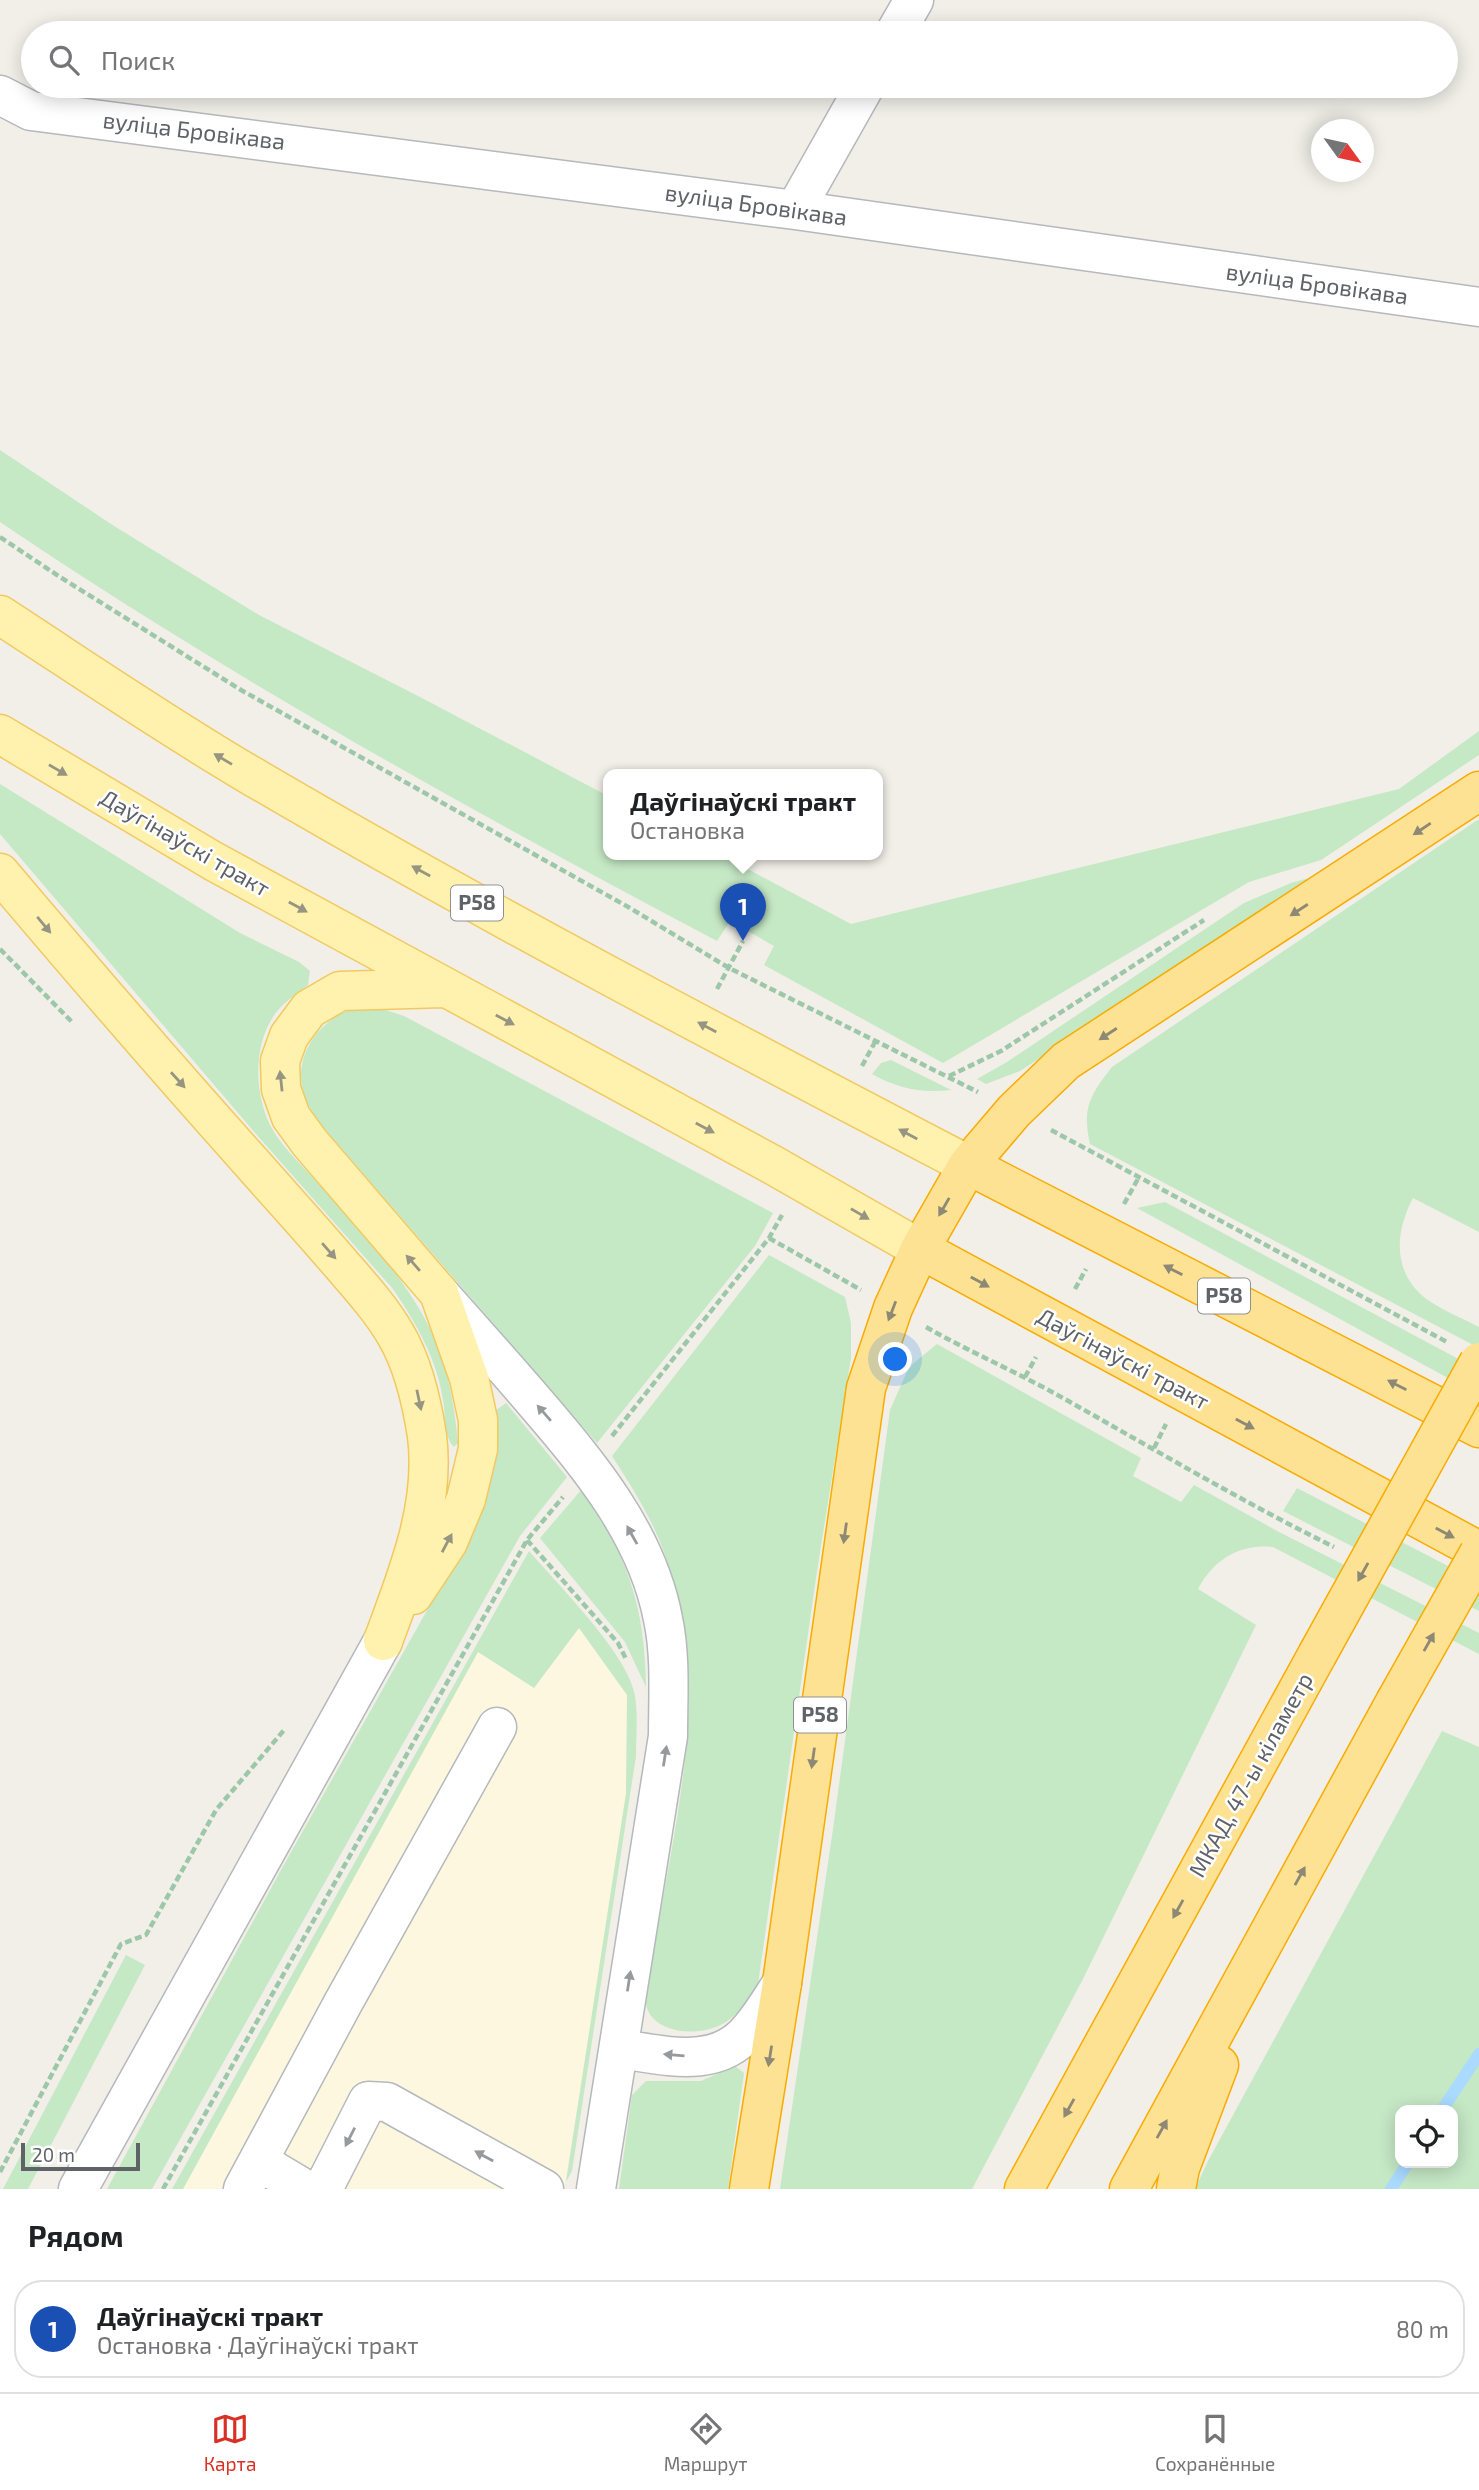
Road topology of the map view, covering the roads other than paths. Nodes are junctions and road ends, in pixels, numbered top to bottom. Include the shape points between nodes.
1 (914, 0) edge
2 (902, 21) edge
3 (858, 98) edge
4 (16, 103) edge
5 (795, 210) junction
6 (1479, 307) edge
7 (0, 615) edge
8 (0, 734) edge
9 (1479, 791) edge
10 (0, 873) edge
11 (445, 988) junction
12 (968, 1165) junction
13 (920, 1249) junction
14 (439, 1293) junction
15 (1467, 1354) edge
16 (1479, 1428) edge
17 (1479, 1552) edge
18 (383, 1641) junction
19 (497, 1727) dead end
20 (1267, 1936) junction
21 (782, 1983) junction
22 (619, 2049) junction
23 (251, 2175) edge
24 (78, 2189) edge
25 (304, 2189) edge
26 (323, 2189) edge
27 (544, 2189) edge
28 (596, 2189) edge
29 (749, 2189) edge
30 (1024, 2189) edge
31 (1129, 2189) edge
32 (1176, 2189) edge

1 - 2 street
3 - 5 street
4 - 5 street, вуліца Бровікава
5 - 6 street, вуліца Бровікава
12 -> 7 main road, Р58 via 481,905 251,775
8 -> 11 main road, Даўгінаўскі тракт via 213,861
9 -> 12 highway, Р58 via 1066,1061 1014,1111
10 -> 18 main road via 348,1272 397,1335 419,1399 427,1436 428,1474 413,1561
11 -> 13 main road, Даўгінаўскі тракт
14 -> 11 main road via 291,1117 281,1089 280,1060 289,1036 309,1009 340,991
12 -> 13 highway, Р58
16 -> 12 highway, Р58
13 -> 17 highway, Даўгінаўскі тракт
13 -> 21 highway, Р58 via 893,1308 866,1388
18 -> 14 main road via 448,1542 466,1499 478,1449 478,1420 469,1378
22 -> 14 street via 668,1736 664,1619 634,1537 589,1465
15 -> 30 highway, МКАД, 47-ы кіламетр, bridge via 1317,1655
20 -> 17 highway, bridge
18 - 24 street
19 - 23 street
31 -> 20 highway
20 - 32 highway
21 -> 22 street via 750,2031 726,2050 702,2058
21 -> 29 highway, Р58
22 - 28 street
23 - 25 street
27 -> 26 street via 387,2102 368,2101

